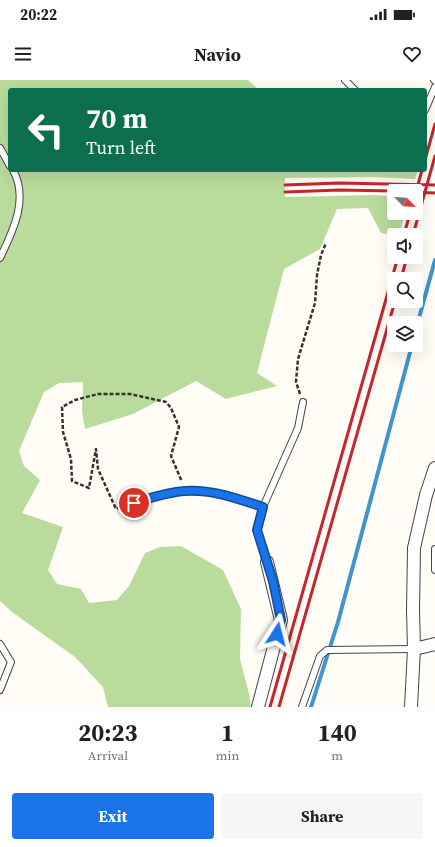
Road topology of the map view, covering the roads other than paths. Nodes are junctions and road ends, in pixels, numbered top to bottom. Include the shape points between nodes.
1 (345, 80) edge
2 (435, 87) edge
3 (353, 88) edge
4 (427, 105) edge
5 (0, 148) edge
6 (8, 162) edge
7 (13, 172) edge
8 (0, 258) edge
9 (303, 402) dead end
10 (435, 468) edge
11 (134, 503) road end
12 (263, 507) junction
13 (435, 549) edge
14 (267, 562) joint
15 (435, 570) edge
16 (0, 644) edge
17 (435, 644) edge
18 (414, 649) junction
19 (0, 690) edge
20 (258, 707) edge
21 (302, 707) edge
22 (411, 707) edge

1 - 3 lane
2 - 4 lane
5 - 6 lane
7 - 8 lane via 18,179 20,207
9 - 12 lane via 298,428
10 - 18 street via 414,548
11 - 12 lane via 185,491 227,495
12 - 14 lane via 257,530
13 - 15 lane
14 - 20 street via 281,620
16 - 19 lane via 11,662
17 - 18 street
18 - 21 lane via 327,650 320,656
18 - 22 street

